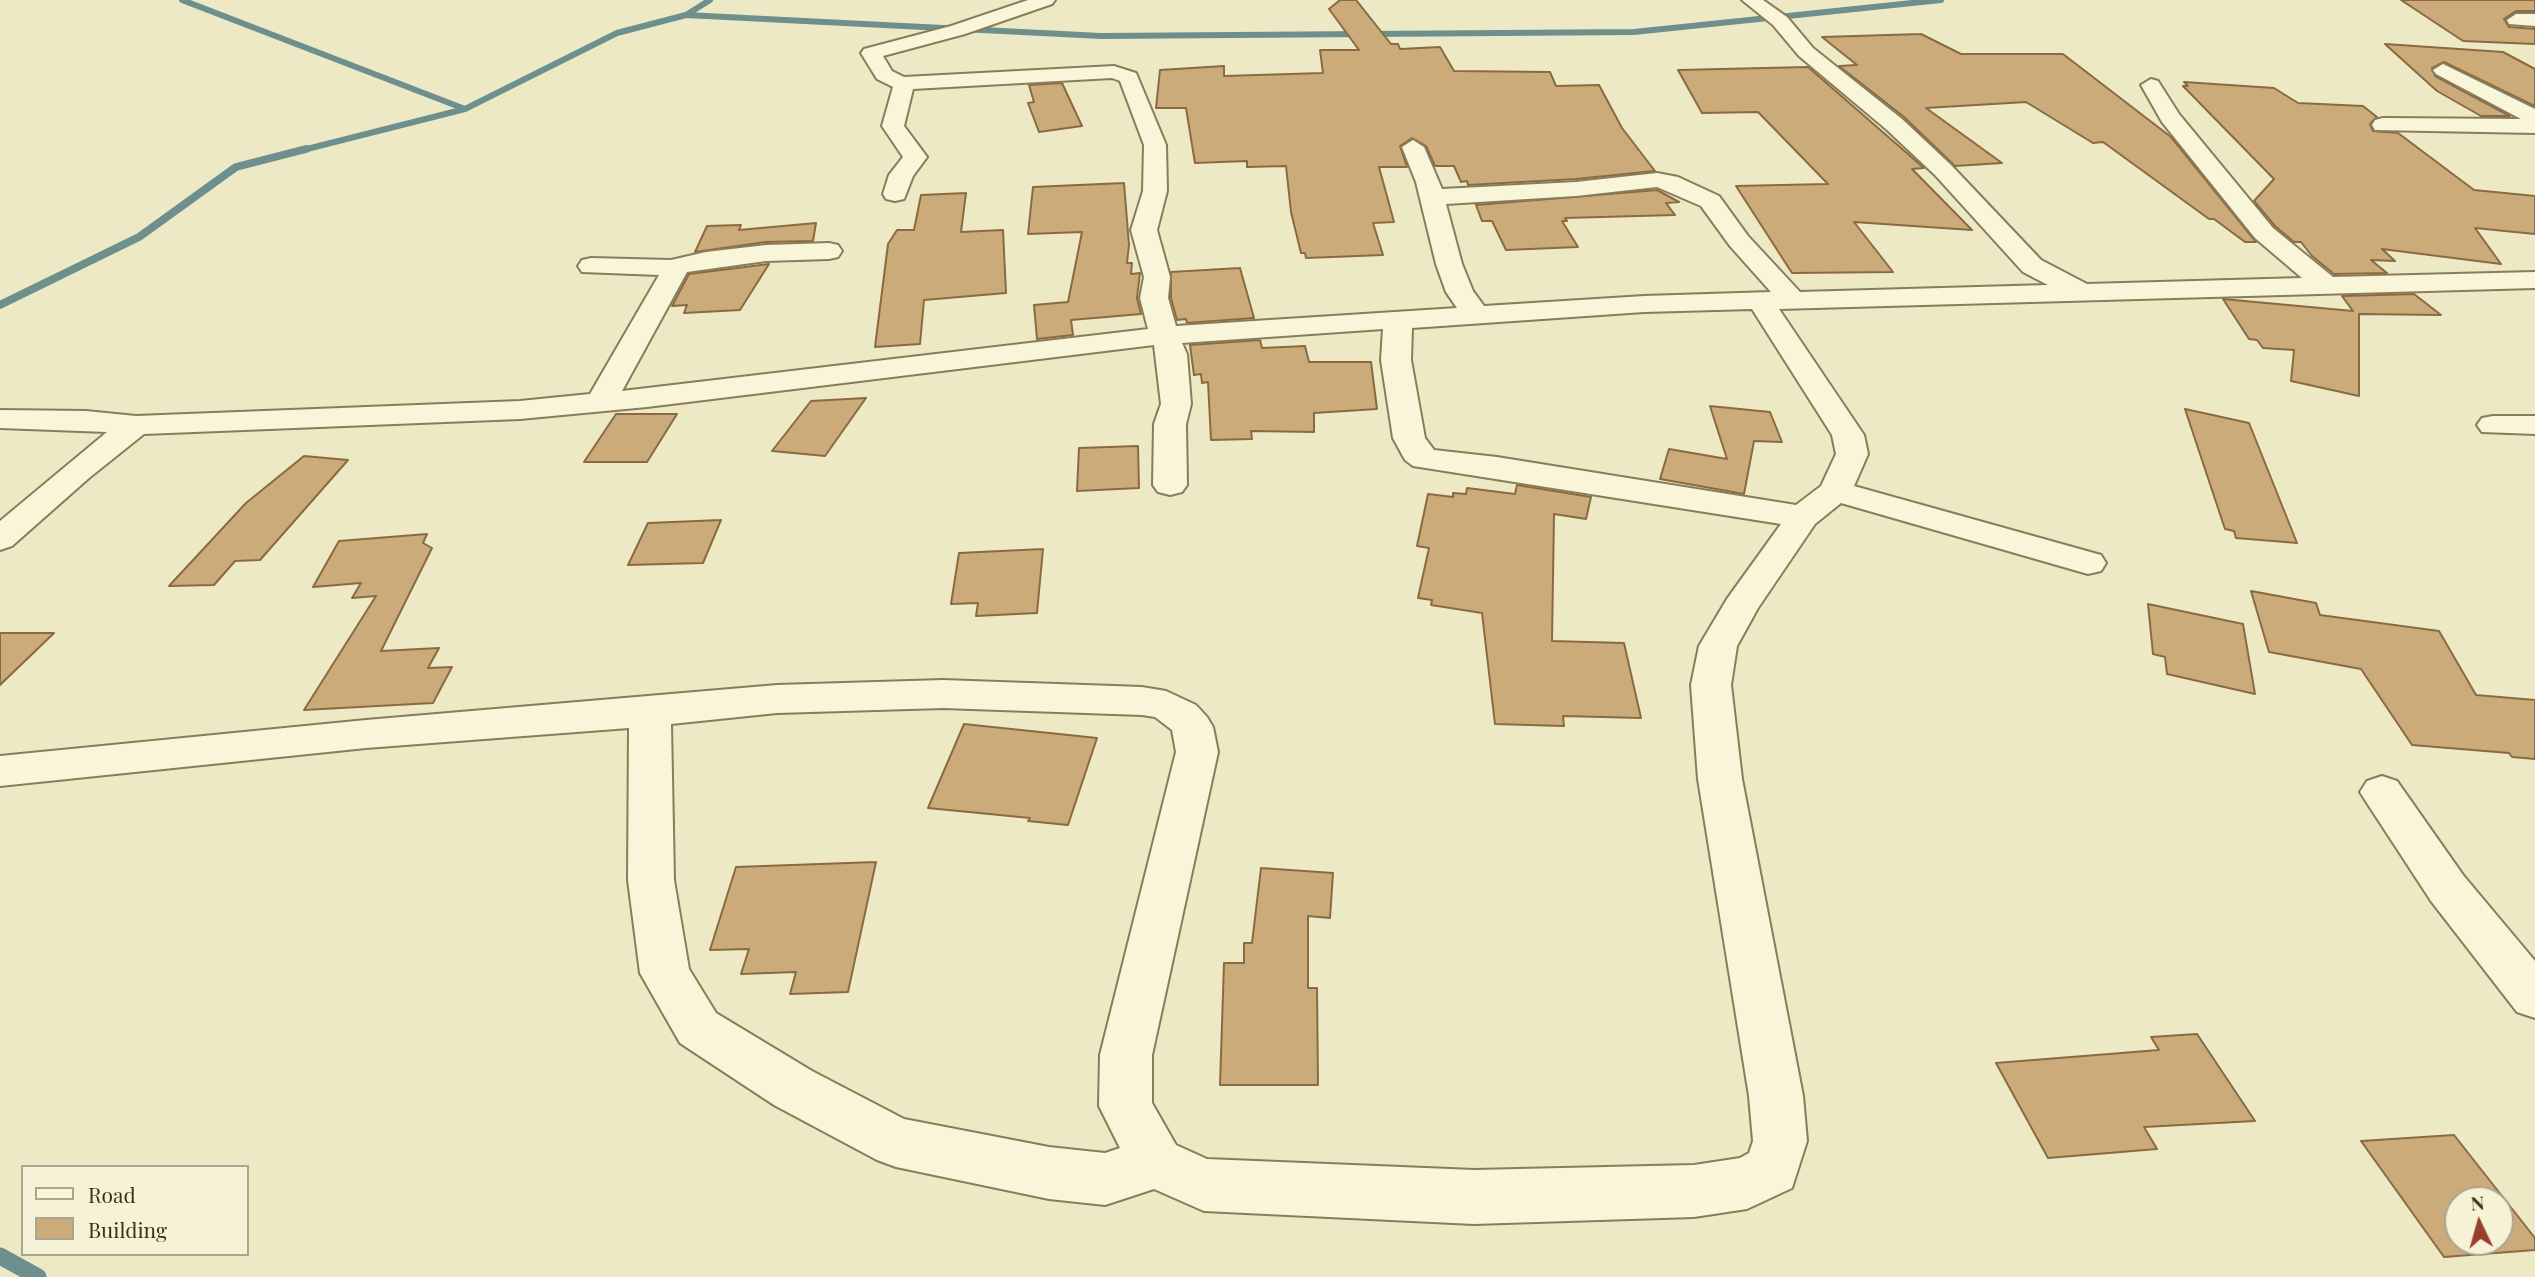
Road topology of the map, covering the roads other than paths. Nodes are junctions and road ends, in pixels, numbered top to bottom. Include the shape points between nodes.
1 (1046, 0) edge
2 (1751, 0) edge
3 (2443, 70) dead end
4 (904, 83) junction
5 (2151, 85) dead end
6 (2535, 118) edge
7 (2384, 125) dead end
8 (2535, 126) edge
9 (1413, 147) dead end
10 (895, 194) dead end
11 (1432, 197) junction
12 (829, 251) dead end
13 (591, 266) dead end
14 (667, 269) junction
15 (2535, 280) edge
16 (2326, 285) junction
17 (2082, 292) junction
18 (1776, 299) junction
19 (1476, 314) junction
20 (1398, 319) junction
21 (1167, 335) junction
22 (601, 402) junction
23 (0, 419) edge
24 (136, 425) junction
25 (2493, 425) dead end
26 (2535, 425) edge
27 (1170, 485) dead end
28 (1819, 504) junction
29 (0, 539) edge
30 (2088, 563) dead end
31 (650, 712) junction
32 (0, 771) edge
33 (2382, 792) dead end
34 (2535, 997) edge
35 (1157, 1163) junction

1 - 4 street via 871,53 884,75
2 - 17 street via 1894,124 2032,265
3 - 6 street
4 - 10 street via 893,126 915,157 901,175
4 - 21 street via 1114,72 1129,77 1155,145 1155,191 1144,230 1157,277 1158,319
5 - 16 street via 2170,117 2264,233
7 - 8 street
9 - 11 street
11 - 18 street via 1670,182 1710,201
11 - 19 street via 1449,264 1460,292
12 - 14 street via 766,253
13 - 14 street
14 - 22 street via 674,272 669,285
15 - 16 street
16 - 17 street
17 - 18 street
18 - 19 street
18 - 28 street via 1794,357 1836,413 1852,454
19 - 20 street
20 - 21 street
20 - 28 street via 1396,360 1409,438 1425,459
21 - 22 street
21 - 27 street via 1176,404 1170,425
22 - 24 street via 431,415
23 - 24 street
24 - 29 street
25 - 26 street
28 - 30 street
28 - 35 street via 1740,607 1718,646 1711,685 1720,779 1776,1096 1780,1141 1772,1170 1748,1183 1695,1191 1474,1197 1203,1185
31 - 32 street via 366,734
31 - 35 street via 651,880 665,974 698,1028 793,1088 896,1142 1049,1173 1105,1179
31 - 35 street via 777,699 943,694 1142,701 1166,705 1182,715 1192,727 1197,752 1142,981 1124,1086 1126,1106
33 - 34 street via 2446,888

